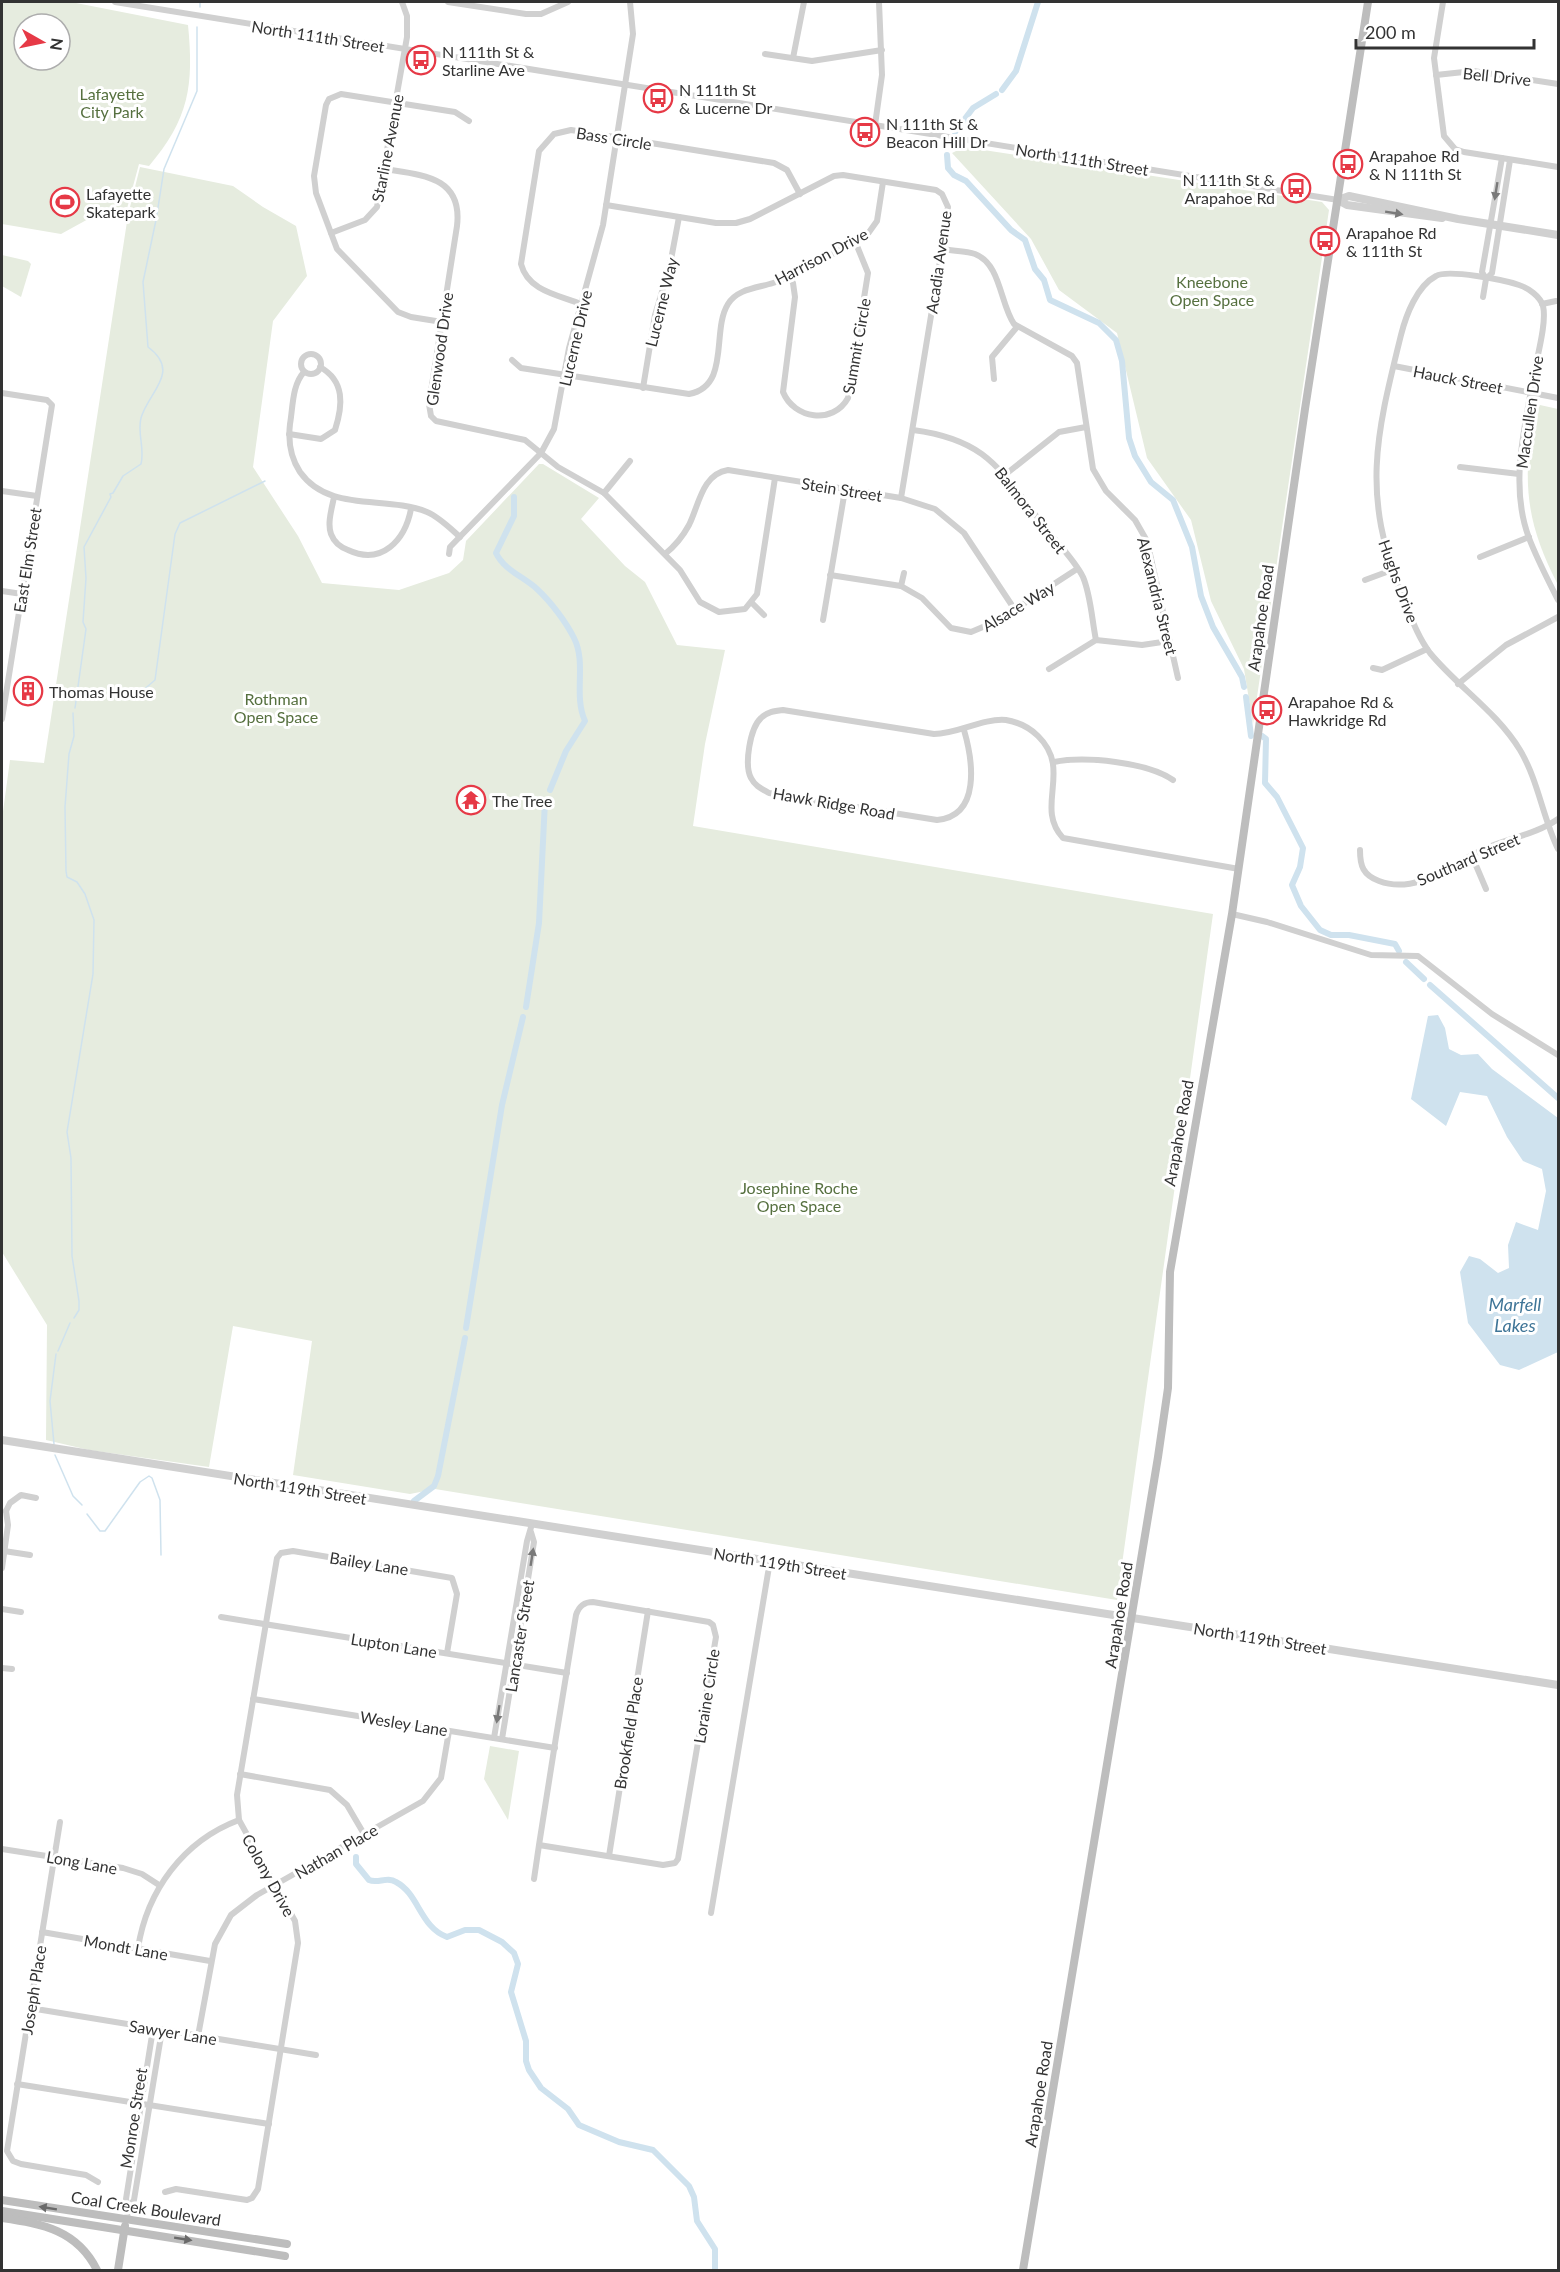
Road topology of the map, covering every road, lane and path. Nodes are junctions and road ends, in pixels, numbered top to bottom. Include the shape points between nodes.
1 (115, 2) edge
2 (410, 2) edge
3 (448, 2) edge
4 (568, 2) edge
5 (630, 2) edge
6 (804, 2) edge
7 (879, 2) edge
8 (1368, 2) edge
9 (1443, 2) edge
10 (402, 3) edge
11 (405, 50) junction
12 (882, 50) junction
13 (765, 54) dead end
14 (793, 58) junction
15 (1436, 75) junction
16 (1558, 84) edge
17 (625, 85) junction
18 (396, 103) junction
19 (469, 121) dead end
20 (875, 125) junction
21 (616, 137) junction
22 (1502, 158) junction
23 (1510, 160) junction
24 (1558, 167) edge
25 (384, 169) junction
26 (884, 182) junction
27 (800, 194) junction
28 (1338, 200) junction
29 (606, 206) junction
30 (679, 217) junction
31 (1491, 224) junction
32 (1500, 226) junction
33 (331, 233) junction
34 (1558, 235) edge
35 (855, 241) junction
36 (942, 249) junction
37 (789, 276) junction
38 (1486, 279) junction
39 (1483, 297) dead end
40 (1556, 301) dead end
41 (581, 304) junction
42 (1542, 304) junction
43 (442, 322) junction
44 (1017, 327) junction
45 (512, 360) dead end
46 (1394, 366) junction
47 (320, 368) junction
48 (304, 372) junction
49 (564, 375) junction
50 (993, 379) dead end
51 (643, 388) junction
52 (1531, 392) junction
53 (2, 393) edge
54 (1558, 398) edge
55 (1086, 427) junction
56 (912, 430) junction
57 (289, 434) junction
58 (541, 453) junction
59 (630, 461) dead end
60 (1460, 467) dead end
61 (1006, 474) junction
62 (1519, 474) junction
63 (775, 478) junction
64 (845, 490) junction
65 (2, 491) edge
66 (604, 493) junction
67 (37, 496) junction
68 (334, 497) junction
69 (901, 498) junction
70 (411, 509) junction
71 (460, 537) junction
72 (1529, 537) junction
73 (449, 554) dead end
74 (665, 554) junction
75 (1480, 557) dead end
76 (1077, 569) junction
77 (1392, 570) junction
78 (904, 573) dead end
79 (830, 574) junction
80 (1365, 580) dead end
81 (901, 586) junction
82 (2, 591) edge
83 (22, 594) junction
84 (1558, 600) edge
85 (752, 603) junction
86 (1015, 610) junction
87 (764, 615) dead end
88 (1558, 617) edge
89 (823, 620) dead end
90 (1096, 640) junction
91 (1169, 641) junction
92 (1427, 649) junction
93 (1373, 668) dead end
94 (1049, 669) dead end
95 (1178, 678) dead end
96 (1458, 684) junction
97 (2, 711) edge
98 (2, 719) edge
99 (964, 730) junction
100 (1054, 762) junction
101 (1173, 780) dead end
102 (1558, 819) edge
103 (1548, 827) junction
104 (1558, 849) edge
105 (1360, 850) dead end
106 (1472, 856) junction
107 (1239, 869) junction
108 (1486, 889) dead end
109 (1232, 914) junction
110 (1558, 1055) edge
111 (2, 1440) edge
112 (36, 1498) dead end
113 (4, 1509) edge
114 (531, 1528) junction
115 (4, 1539) edge
116 (4, 1551) junction
117 (281, 1553) joint
118 (30, 1555) dead end
119 (770, 1561) junction
120 (2, 1568) edge
121 (2, 1609) edge
122 (648, 1611) junction
123 (21, 1612) dead end
124 (221, 1617) dead end
125 (1134, 1618) junction
126 (265, 1624) junction
127 (447, 1653) junction
128 (507, 1663) junction
129 (514, 1664) junction
130 (2, 1668) edge
131 (12, 1669) dead end
132 (567, 1673) junction
133 (1558, 1685) edge
134 (253, 1698) junction
135 (449, 1731) junction
136 (494, 1738) junction
137 (502, 1739) junction
138 (555, 1748) junction
139 (240, 1774) junction
140 (239, 1820) junction
141 (60, 1822) dead end
142 (364, 1834) junction
143 (539, 1845) junction
144 (2, 1849) edge
145 (609, 1856) junction
146 (55, 1857) junction
147 (534, 1879) dead end
148 (159, 1885) junction
149 (275, 1885) junction
150 (711, 1913) dead end
151 (42, 1932) junction
152 (138, 1948) junction
153 (210, 1961) junction
154 (30, 2008) junction
155 (153, 2029) junction
156 (162, 2030) junction
157 (198, 2036) junction
158 (282, 2049) junction
159 (316, 2055) dead end
160 (17, 2084) junction
161 (142, 2104) junction
162 (150, 2105) junction
163 (269, 2124) junction
164 (98, 2182) dead end
165 (165, 2192) dead end
166 (2, 2200) edge
167 (128, 2209) junction
168 (2, 2211) edge
169 (2, 2218) edge
170 (127, 2220) junction
171 (125, 2230) junction
172 (287, 2244) dead end
173 (285, 2256) dead end
174 (97, 2271) edge
175 (118, 2271) edge
176 (1023, 2271) edge

1 - 11 street, North 111th Street
2 - 10 street
3 - 4 street via 541,14
5 - 17 street, Lucerne Drive via 633,33
6 - 14 street
7 - 12 street
8 - 28 main road, Arapahoe Road
9 - 15 street via 1434,58
10 - 11 street, Starline Avenue via 408,28
11 - 17 street, North 111th Street
11 - 18 street, Starline Avenue
12 - 14 street via 827,60
12 - 20 street
13 - 14 street
15 - 16 street, Bell Drive via 1473,71
15 - 22 street via 1443,136 1448,143 1464,152
17 - 20 street, North 111th Street
17 - 21 street, Lucerne Drive
18 - 19 street via 455,112
18 - 25 street, Starline Avenue
18 - 33 street via 341,94 329,99 314,186
20 - 28 street, North 111th Street
21 - 27 street, Bass Circle via 774,163 787,170
21 - 29 street, Lucerne Drive
21 - 41 street, Bass Circle via 561,131 548,138 539,151 521,257 524,273 536,287
22 - 23 street
22 -> 31 street
23 - 24 street
23 - 32 street
25 - 33 street, Starline Avenue via 379,200 372,214
25 - 43 street, Glenwood Drive via 427,176 445,186 453,197 458,218
26 - 27 street, Acadia Avenue via 843,175
26 - 35 street, Harrison Drive via 873,229
26 - 36 street, Acadia Avenue via 942,194 948,207
27 - 30 street, Acadia Avenue via 736,223
28 - 31 street, North 111th Street via 1347,206 1421,218
28 - 107 main road, Arapahoe Road
29 - 30 street, Acadia Avenue
29 - 41 street, Lucerne Drive
30 - 51 street, Lucerne Way via 655,315
31 - 32 street, North 111th Street
31 - 38 street via 1482,272
32 - 34 street, North 111th Street
32 - 38 street via 1492,273
33 - 43 street via 337,249 398,312
35 - 37 street, Harrison Drive
35 - 37 street, Summit Circle via 868,273 848,398 831,414 800,412 783,392 795,297
36 - 44 street via 976,254 989,265 1008,316
36 - 56 street, Acadia Avenue
37 - 51 street, Harrison Drive via 741,293 727,305 715,373 703,390 689,394
38 - 39 street
38 - 42 street, Hughs Drive via 1519,285
38 - 46 street, Hughs Drive via 1452,273 1435,276 1428,282 1413,303
40 - 42 street
41 - 49 street, Lucerne Drive
42 - 52 street, Maccullen Drive
43 - 58 street, Glenwood Drive via 429,404 431,416 442,424 514,436
44 - 50 street via 992,357
44 - 55 street, Alexandria Street via 1077,363
45 - 49 street, Harrison Drive via 521,368
46 - 52 street, Hauck Street
46 - 77 street, Hughs Drive via 1380,421 1376,474 1380,527
47 - 48 street via 313,374
47 - 48 street via 315,355 306,355 301,363
47 - 57 street via 334,378 340,390 335,430 321,439
48 - 57 street via 295,389
49 - 51 street, Harrison Drive
49 - 58 street, Lucerne Drive via 554,429
52 - 54 street, Hauck Street
52 - 62 street, Maccullen Drive
53 - 67 street, East Elm Street via 50,402
55 - 61 street via 1059,432
55 - 91 street, Alexandria Street via 1098,479 1135,520 1147,541
56 - 61 street, Balmora Street via 969,445
56 - 69 street, Acadia Avenue
57 - 68 street via 298,470 318,490
58 - 66 street, Glenwood Drive
58 - 71 street, Lucerne Drive
59 - 66 street
60 - 62 street
61 - 76 street, Balmora Street
62 - 72 street, Maccullen Drive
63 - 64 street, Stein Street
63 - 74 street, Stein Street via 728,470 713,475 688,526
63 - 85 street via 757,594
64 - 69 street, Stein Street
64 - 79 street
65 - 67 street
66 - 74 street, Glenwood Drive
67 - 83 street, East Elm Street
68 - 70 street
68 - 70 street via 332,537 338,545 355,553 377,554 388,548 405,531
69 - 86 street, Stein Street via 935,509 952,521
70 - 71 street via 428,512
71 - 73 street, Lucerne Drive
72 - 75 street
72 - 84 street, Maccullen Drive
74 - 85 street, Glenwood Drive via 680,570 693,594 709,609 739,612
76 - 86 street, Alsace Way
76 - 90 street, Balmora Street
77 - 80 street
77 - 92 street, Hughs Drive
78 - 81 street
79 - 81 street, Alsace Way
79 - 89 street
81 - 86 street, Alsace Way via 922,598 942,622 961,632 984,629
82 - 83 street
83 - 97 street, East Elm Street
85 - 87 street
88 - 96 street via 1506,645
90 - 91 street via 1142,645
90 - 94 street
91 - 95 street, Alexandria Street
92 - 93 street via 1382,670
92 - 96 street, Hughs Drive
96 - 103 street, Hughs Drive via 1492,715 1520,750
97 - 98 street, East Elm Street
99 - 99 street, Hawk Ridge Road via 934,734 783,710 769,712 759,719 753,733 749,772 757,786 769,793 951,819 966,802 970,782 972,758
99 - 100 street, Hawk Ridge Road via 1005,720 1020,723 1041,739
100 - 101 street via 1088,759 1161,771
100 - 107 street via 1051,821 1063,838
102 - 103 street, Southard Street
103 - 104 street, Hughs Drive
103 - 106 street, Southard Street
105 - 106 street, Southard Street via 1360,865 1365,874 1398,885 1431,877
106 - 108 street
107 - 109 main road, Arapahoe Road
109 - 110 street via 1371,955 1418,956 1492,1014
109 - 125 main road, Arapahoe Road via 1170,1272 1168,1388
111 - 114 street, North 119th Street
112 - 113 street via 21,1495
113 - 115 street
114 - 119 street, North 119th Street
114 - 128 street, Lancaster Street
129 -> 114 street, Lancaster Street via 534,1542
115 - 116 street
116 - 118 street
116 - 120 street
117 - 126 street, Colony Drive via 275,1564
117 - 127 street, Bailey Lane via 293,1551 446,1576 455,1583 457,1594
119 - 125 street, North 119th Street
119 - 150 street
121 - 123 street
122 - 132 street, Loraine Circle via 593,1602 582,1604 576,1615
122 - 145 street, Brookfield Place
122 - 145 street, Loraine Circle via 705,1620 713,1625 716,1637 678,1859 663,1865
124 - 126 street, Lupton Lane
125 - 133 street, North 119th Street
125 - 176 main road, Arapahoe Road
126 - 127 street, Lupton Lane
126 - 134 street, Colony Drive
127 - 128 street, Lupton Lane
128 - 129 street, Lupton Lane
128 -> 136 street, Lancaster Street
129 - 132 street, Lupton Lane
129 - 137 street, Lancaster Street
130 - 131 street
132 - 138 street, Loraine Circle
134 - 135 street, Wesley Lane
134 - 139 street, Colony Drive
135 - 136 street, Wesley Lane
135 - 142 street, Nathan Place via 441,1778 431,1795
136 - 137 street, Wesley Lane
137 - 138 street, Wesley Lane
138 - 143 street, Loraine Circle
139 - 140 street, Colony Drive
139 - 142 street via 330,1790 347,1805
140 - 148 street via 193,1847
140 - 149 street, Colony Drive
141 - 146 street, Joseph Place
142 - 149 street, Nathan Place
143 - 145 street, Loraine Circle
143 - 147 street, Loraine Circle
144 - 146 street, Long Lane
146 - 148 street, Long Lane via 123,1868
146 - 151 street, Joseph Place
148 - 152 street via 141,1925
149 - 153 street, Nathan Place via 231,1915
149 - 158 street, Colony Drive via 298,1930
151 - 152 street, Mondt Lane
151 - 154 street, Joseph Place
152 - 153 street, Mondt Lane
153 - 157 street, Nathan Place
154 - 155 street, Sawyer Lane
154 - 160 street, Joseph Place
155 - 156 street, Sawyer Lane
155 - 161 street, Monroe Street
156 - 157 street, Sawyer Lane
156 - 162 street, Monroe Street
157 - 158 street, Sawyer Lane
158 - 159 street, Sawyer Lane
158 - 163 street, Colony Drive
160 - 161 street
160 - 164 street, Joseph Place via 7,2145 9,2157 21,2164 86,2175
161 - 162 street
161 - 167 street, Monroe Street via 126,2199
162 - 163 street
162 - 167 street, Monroe Street via 134,2200
163 - 165 street, Colony Drive via 258,2189 252,2198 241,2200 176,2189
170 -> 166 main road, Coal Creek Boulevard
167 - 170 street, Monroe Street
168 - 171 main road, Coal Creek Boulevard
169 - 174 main road via 56,2228 81,2246
170 - 171 main road, Monroe Street
170 - 172 main road, Coal Creek Boulevard
171 -> 173 main road, Coal Creek Boulevard
171 - 175 main road, Monroe Street

